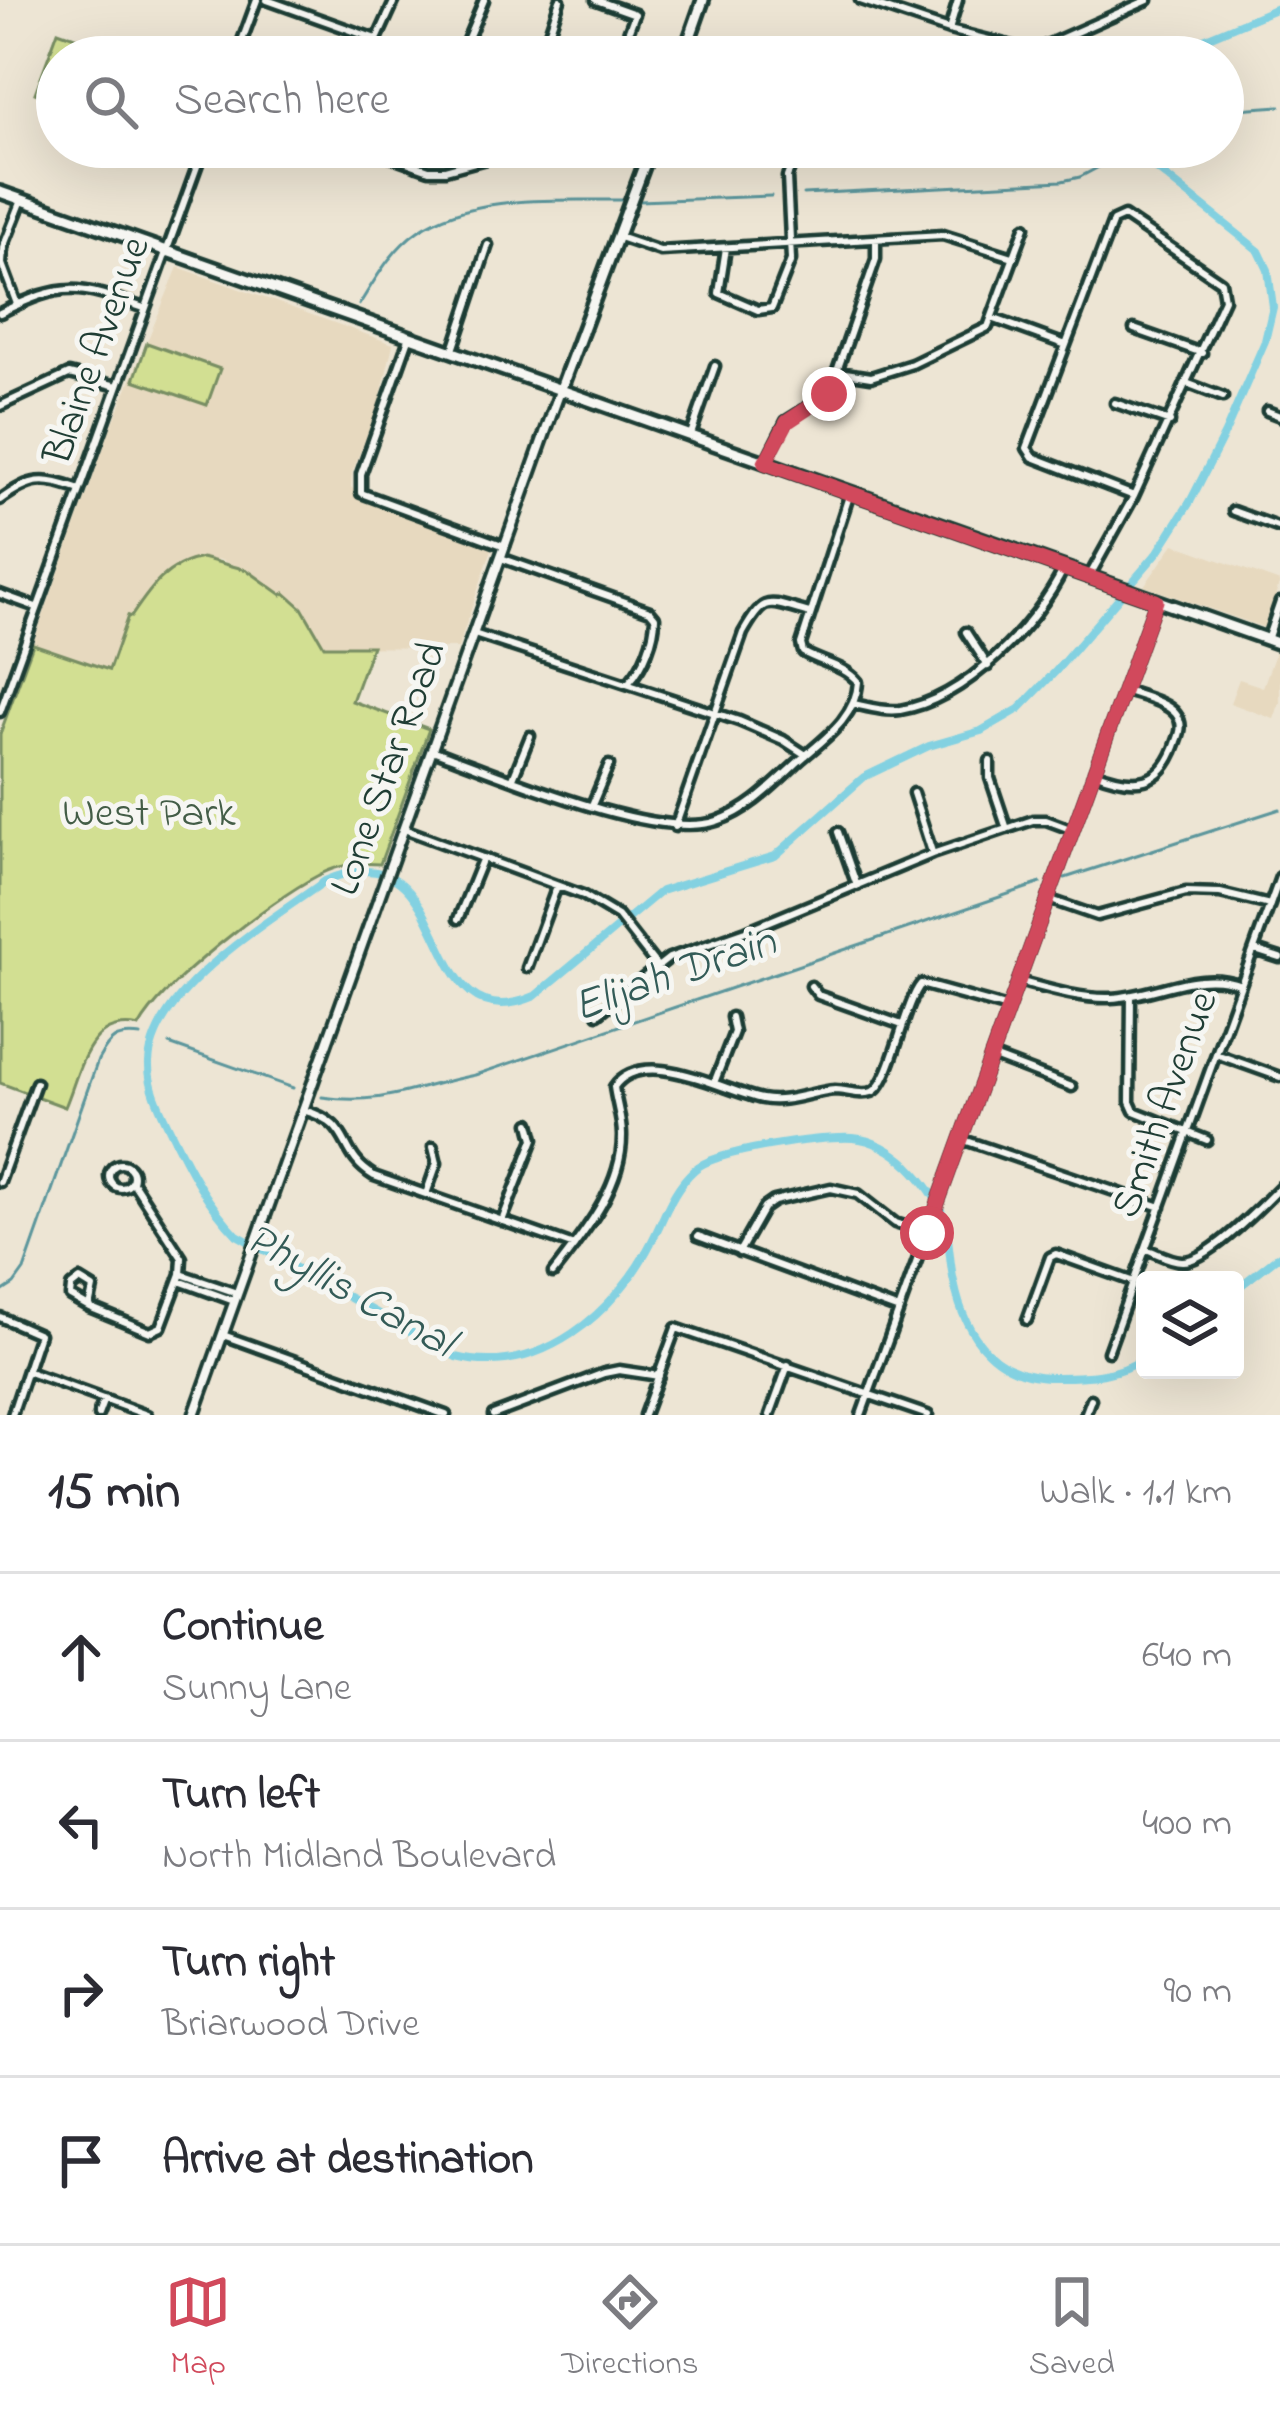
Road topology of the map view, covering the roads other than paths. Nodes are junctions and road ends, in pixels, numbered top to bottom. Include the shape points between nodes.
1 (257, 0) edge
2 (267, 0) edge
3 (395, 0) edge
4 (484, 0) edge
5 (560, 0) edge
6 (596, 0) edge
7 (704, 0) edge
8 (861, 0) edge
9 (958, 0) edge
10 (1148, 0) edge
11 (949, 30) junction
12 (244, 36) edge
13 (368, 36) edge
14 (377, 36) edge
15 (469, 36) edge
16 (548, 36) edge
17 (627, 36) edge
18 (691, 36) edge
19 (966, 36) edge
20 (1068, 36) edge
21 (196, 168) edge
22 (644, 168) edge
23 (791, 168) edge
24 (0, 193) edge
25 (22, 200) junction
26 (1025, 226) dead end
27 (619, 237) junction
28 (876, 239) junction
29 (791, 244) junction
30 (488, 245) dead end
31 (726, 248) junction
32 (166, 252) junction
33 (1013, 257) junction
34 (17, 304) junction
35 (145, 309) junction
36 (0, 313) edge
37 (992, 318) junction
38 (1134, 329) dead end
39 (410, 336) junction
40 (1066, 345) junction
41 (453, 350) junction
42 (1202, 353) junction
43 (715, 367) dead end
44 (839, 372) junction
45 (1189, 384) junction
46 (117, 386) junction
47 (560, 391) junction
48 (1223, 397) dead end
49 (1114, 403) dead end
50 (0, 406) edge
51 (1267, 411) dead end
52 (1280, 416) edge
53 (1169, 422) junction
54 (690, 436) junction
55 (765, 463) junction
56 (80, 490) junction
57 (850, 493) junction
58 (1134, 496) junction
59 (0, 500) edge
60 (1233, 511) dead end
61 (1280, 528) edge
62 (505, 546) junction
63 (501, 558) junction
64 (1064, 568) junction
65 (1088, 577) junction
66 (0, 594) edge
67 (1156, 601) junction
68 (1280, 602) edge
69 (37, 608) junction
70 (810, 613) junction
71 (966, 632) dead end
72 (473, 634) junction
73 (1267, 640) junction
74 (1280, 644) edge
75 (988, 666) junction
76 (628, 682) junction
77 (1124, 690) junction
78 (854, 704) junction
79 (0, 712) edge
80 (714, 712) junction
81 (530, 736) dead end
82 (432, 750) junction
83 (806, 755) junction
84 (990, 760) dead end
85 (609, 765) dead end
86 (1094, 772) junction
87 (513, 778) junction
88 (913, 793) dead end
89 (592, 805) junction
90 (675, 826) junction
91 (1007, 829) junction
92 (404, 830) junction
93 (1073, 830) junction
94 (838, 832) dead end
95 (932, 854) junction
96 (482, 860) junction
97 (1280, 878) edge
98 (557, 886) junction
99 (857, 886) junction
100 (1048, 899) junction
101 (1270, 905) junction
102 (458, 920) dead end
103 (1254, 949) junction
104 (1280, 958) edge
105 (657, 966) junction
106 (527, 968) dead end
107 (1018, 981) junction
108 (1241, 985) junction
109 (811, 986) dead end
110 (1131, 995) junction
111 (1009, 1008) junction
112 (598, 1014) dead end
113 (731, 1017) dead end
114 (902, 1025) junction
115 (1216, 1054) junction
116 (991, 1056) junction
117 (1280, 1076) edge
118 (36, 1083) dead end
119 (714, 1083) junction
120 (1072, 1087) dead end
121 (303, 1110) junction
122 (530, 1123) dead end
123 (1188, 1132) junction
124 (0, 1136) edge
125 (961, 1139) junction
126 (1208, 1140) dead end
127 (15, 1142) junction
128 (433, 1147) dead end
129 (132, 1180) junction
130 (0, 1181) edge
131 (1280, 1187) edge
132 (426, 1194) junction
133 (1161, 1207) junction
134 (502, 1221) junction
135 (927, 1233) junction
136 (698, 1236) dead end
137 (574, 1246) junction
138 (1146, 1250) junction
139 (739, 1252) junction
140 (553, 1273) dead end
141 (180, 1277) junction
142 (1133, 1282) junction
143 (235, 1297) junction
144 (89, 1307) junction
145 (899, 1310) junction
146 (0, 1317) edge
147 (1027, 1320) dead end
148 (223, 1335) junction
149 (1108, 1352) dead end
150 (788, 1365) junction
151 (29, 1372) junction
152 (658, 1376) junction
153 (869, 1394) junction
154 (104, 1399) junction
155 (1091, 1399) dead end
156 (421, 1406) junction
157 (13, 1415) edge
158 (98, 1415) edge
159 (147, 1415) edge
160 (194, 1415) edge
161 (417, 1415) edge
162 (446, 1415) edge
163 (493, 1415) edge
164 (644, 1415) edge
165 (770, 1415) edge
166 (861, 1415) edge
167 (928, 1415) edge
168 (1085, 1415) edge

1 - 12 street
2 - 13 street
3 - 14 street
4 - 15 street
5 - 16 street
6 - 17 street via 635,14
7 - 18 main road
8 - 11 street
9 - 11 street
10 - 20 street
11 - 19 street
21 - 32 street, Blaine Avenue
22 - 27 main road, Lone Star Road
23 - 29 street
24 - 25 main road
25 - 32 main road
25 - 34 street via 2,264
26 - 33 street
27 - 31 street via 660,251
27 - 47 main road, Lone Star Road
28 - 29 street
28 - 33 street via 953,236
28 - 44 street
29 - 31 street
29 - 31 street via 778,298 765,310 719,293
30 - 41 street
32 - 35 street, Blaine Avenue
32 - 39 main road
33 - 37 street
34 - 35 street via 63,286
34 - 36 street
35 - 46 street, Blaine Avenue
37 - 40 street
37 - 44 street via 912,364 871,377
38 - 42 street
39 - 41 main road
39 - 62 street via 361,491
40 - 42 street via 1113,220 1124,216 1221,282 1224,299
40 - 58 street via 1027,453
41 - 47 main road
42 - 45 street
43 - 54 street
44 - 55 street via 822,402 787,422
45 - 48 street
45 - 53 street
46 - 50 street via 69,374
46 - 56 street, Blaine Avenue
47 - 54 main road
47 - 62 street, Lone Star Road
49 - 53 street
51 - 52 street
53 - 58 street
54 - 55 main road
55 - 57 main road
56 - 59 street via 37,481
56 - 69 street, Blaine Avenue
57 - 64 main road
57 - 70 street
58 - 65 street
60 - 61 street
62 - 63 street, Lone Star Road
63 - 72 street, Lone Star Road
63 - 76 street via 650,611 655,629
64 - 65 main road
64 - 75 street via 1046,604
65 - 67 main road
66 - 69 street
67 - 73 main road
67 - 77 street
68 - 73 street
69 - 79 street, Blaine Avenue
70 - 78 street via 803,652 853,675
70 - 80 street via 761,604
71 - 75 street
72 - 76 street
72 - 82 street, Lone Star Road
73 - 74 main road
75 - 78 street via 902,710
76 - 80 street
77 - 86 street
77 - 86 street via 1177,715 1181,728 1169,765 1130,783
78 - 83 street
80 - 83 street
80 - 90 street
81 - 87 street
82 - 87 street
82 - 92 street, Lone Star Road
83 - 90 street via 753,803 718,821
84 - 91 street
85 - 89 street
86 - 93 street
87 - 89 street
88 - 95 street
89 - 90 street
91 - 93 street via 1033,820
91 - 95 street
92 - 96 street
92 - 121 street, Lone Star Road
93 - 100 street
94 - 99 street
95 - 99 street
96 - 98 street
96 - 102 street
97 - 101 street, Smith Avenue
98 - 105 street via 618,916
98 - 106 street
99 - 105 street
100 - 101 street via 1097,916 1186,892
100 - 107 street
101 - 103 street, Smith Avenue
103 - 104 street
103 - 108 street, Smith Avenue
105 - 112 street
107 - 110 street via 1095,998
107 - 111 street
108 - 110 street via 1208,978
108 - 115 street, Smith Avenue
109 - 114 street
110 - 123 street via 1130,1102
111 - 114 street via 921,984
111 - 116 street
113 - 119 street via 734,1032
114 - 119 street via 875,1091 775,1100
115 - 117 street
115 - 123 street, Smith Avenue
116 - 120 street
116 - 125 street
118 - 127 street
119 - 137 street via 666,1070 617,1081 617,1166
121 - 132 street via 326,1116 362,1169
121 - 143 street, Lone Star Road
122 - 134 street via 534,1139
123 - 126 street
123 - 133 street, Smith Avenue
124 - 127 street
125 - 133 street
125 - 135 street
127 - 130 street
128 - 132 street via 437,1163
129 - 129 street via 112,1186 107,1177 119,1164 130,1167
129 - 141 street via 182,1258
131 - 138 street via 1198,1257 1178,1261
132 - 134 street
133 - 138 street, Smith Avenue
134 - 137 street
135 - 139 street via 831,1188 764,1208
135 - 145 street
136 - 139 street
137 - 140 street
138 - 142 street, Smith Avenue
139 - 145 street
141 - 143 street
141 - 144 street via 161,1327 150,1332
142 - 147 street via 1056,1254
142 - 149 street, Smith Avenue
143 - 148 street, Lone Star Road
144 - 144 street via 70,1296 80,1280 93,1288
145 - 153 street
146 - 151 street via 39,1334
148 - 156 street
148 - 160 street, Lone Star Road
150 - 152 street via 676,1328
150 - 153 street
150 - 165 street
151 - 154 street
151 - 157 street
152 - 163 street via 604,1373
152 - 164 street
153 - 166 street
153 - 167 street
154 - 158 street
154 - 159 street
155 - 168 street
156 - 161 street
156 - 162 street

